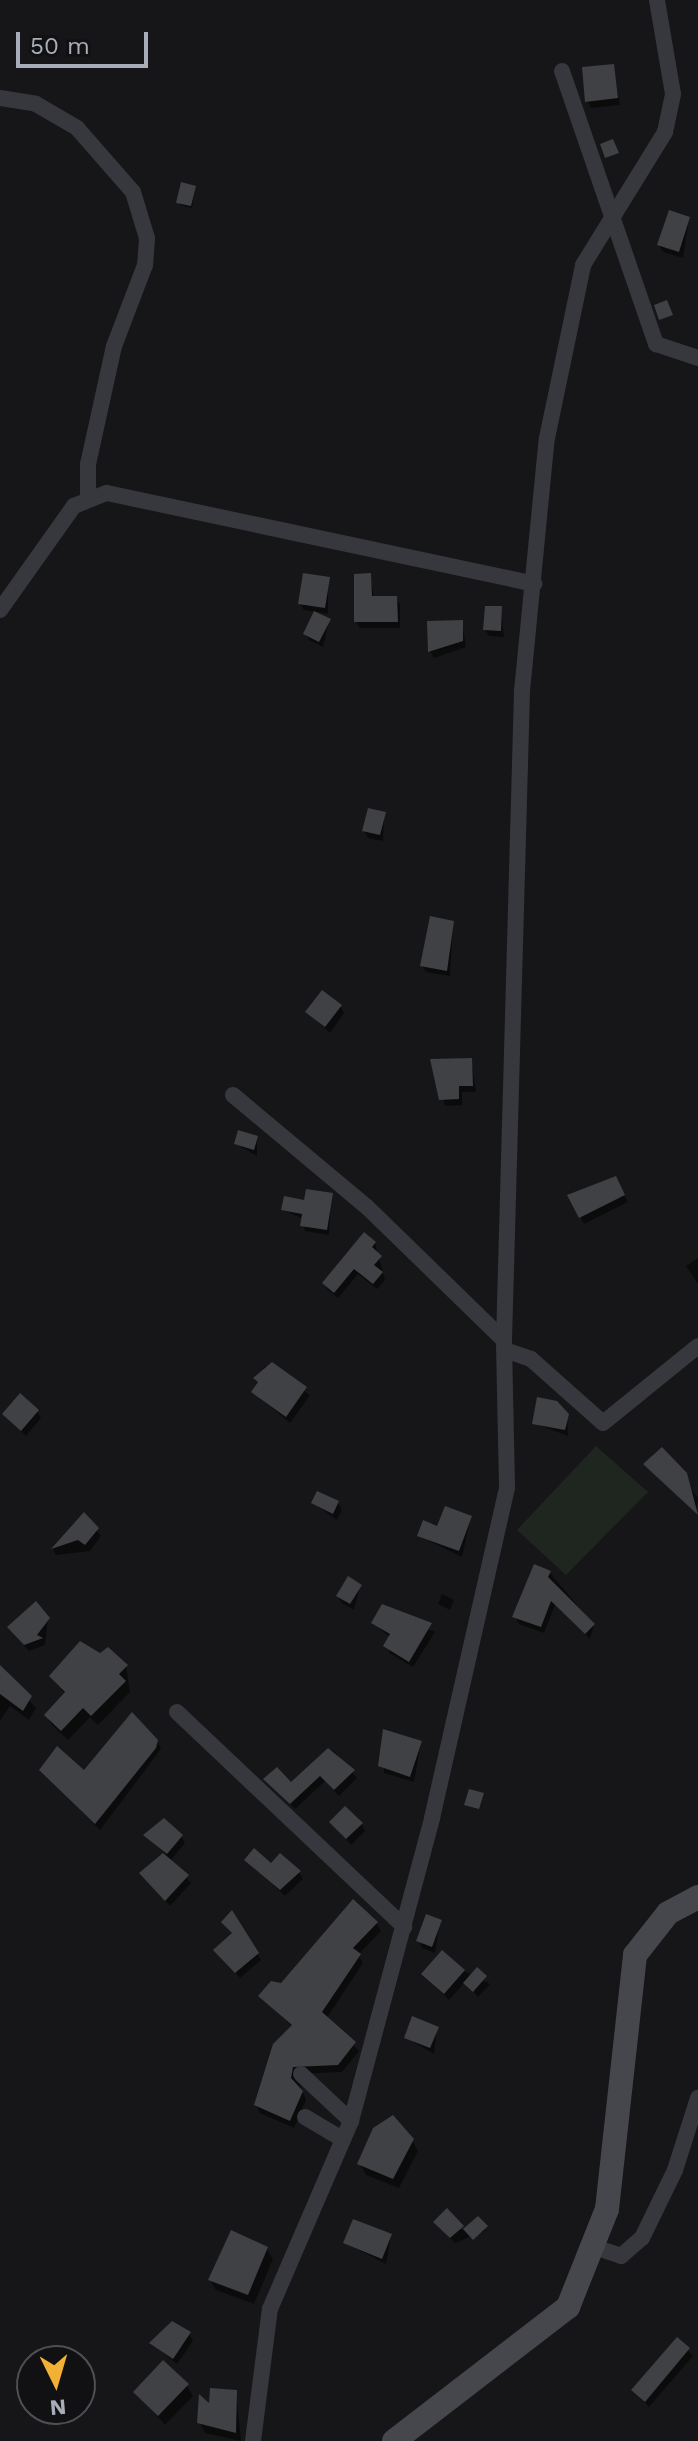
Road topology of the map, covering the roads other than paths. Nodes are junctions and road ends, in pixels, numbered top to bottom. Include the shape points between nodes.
1 (657, 0) edge
2 (562, 71) dead end
3 (0, 98) edge
4 (611, 218) junction
5 (698, 358) edge
6 (88, 496) junction
7 (534, 584) junction
8 (0, 610) edge
9 (233, 1095) dead end
10 (506, 1346) junction
11 (698, 1346) edge
12 (177, 1712) dead end
13 (698, 1897) edge
14 (404, 1927) junction
15 (301, 2074) dead end
16 (698, 2098) edge
17 (305, 2117) dead end
18 (351, 2121) junction
19 (342, 2139) junction
20 (591, 2246) junction
21 (253, 2441) edge
22 (394, 2441) edge

1 - 4 street via 673,94 665,132
2 - 4 street
3 - 6 street via 36,104 77,128 133,192 147,238 145,265 114,346 88,464
4 - 5 street via 629,247 656,344
4 - 7 street via 583,265 547,438
6 - 7 street via 128,494
6 - 8 street
7 - 10 street via 522,691
9 - 10 street via 367,1207
10 - 11 street via 531,1359 603,1423
10 - 14 street via 507,1487
12 - 14 street
13 - 20 main road via 668,1913 635,1955 607,2209
14 - 18 street
15 - 18 street
16 - 20 street via 675,2170 642,2238 621,2256
17 - 19 street
18 - 19 street
19 - 21 street via 270,2309
20 - 22 main road via 568,2307

